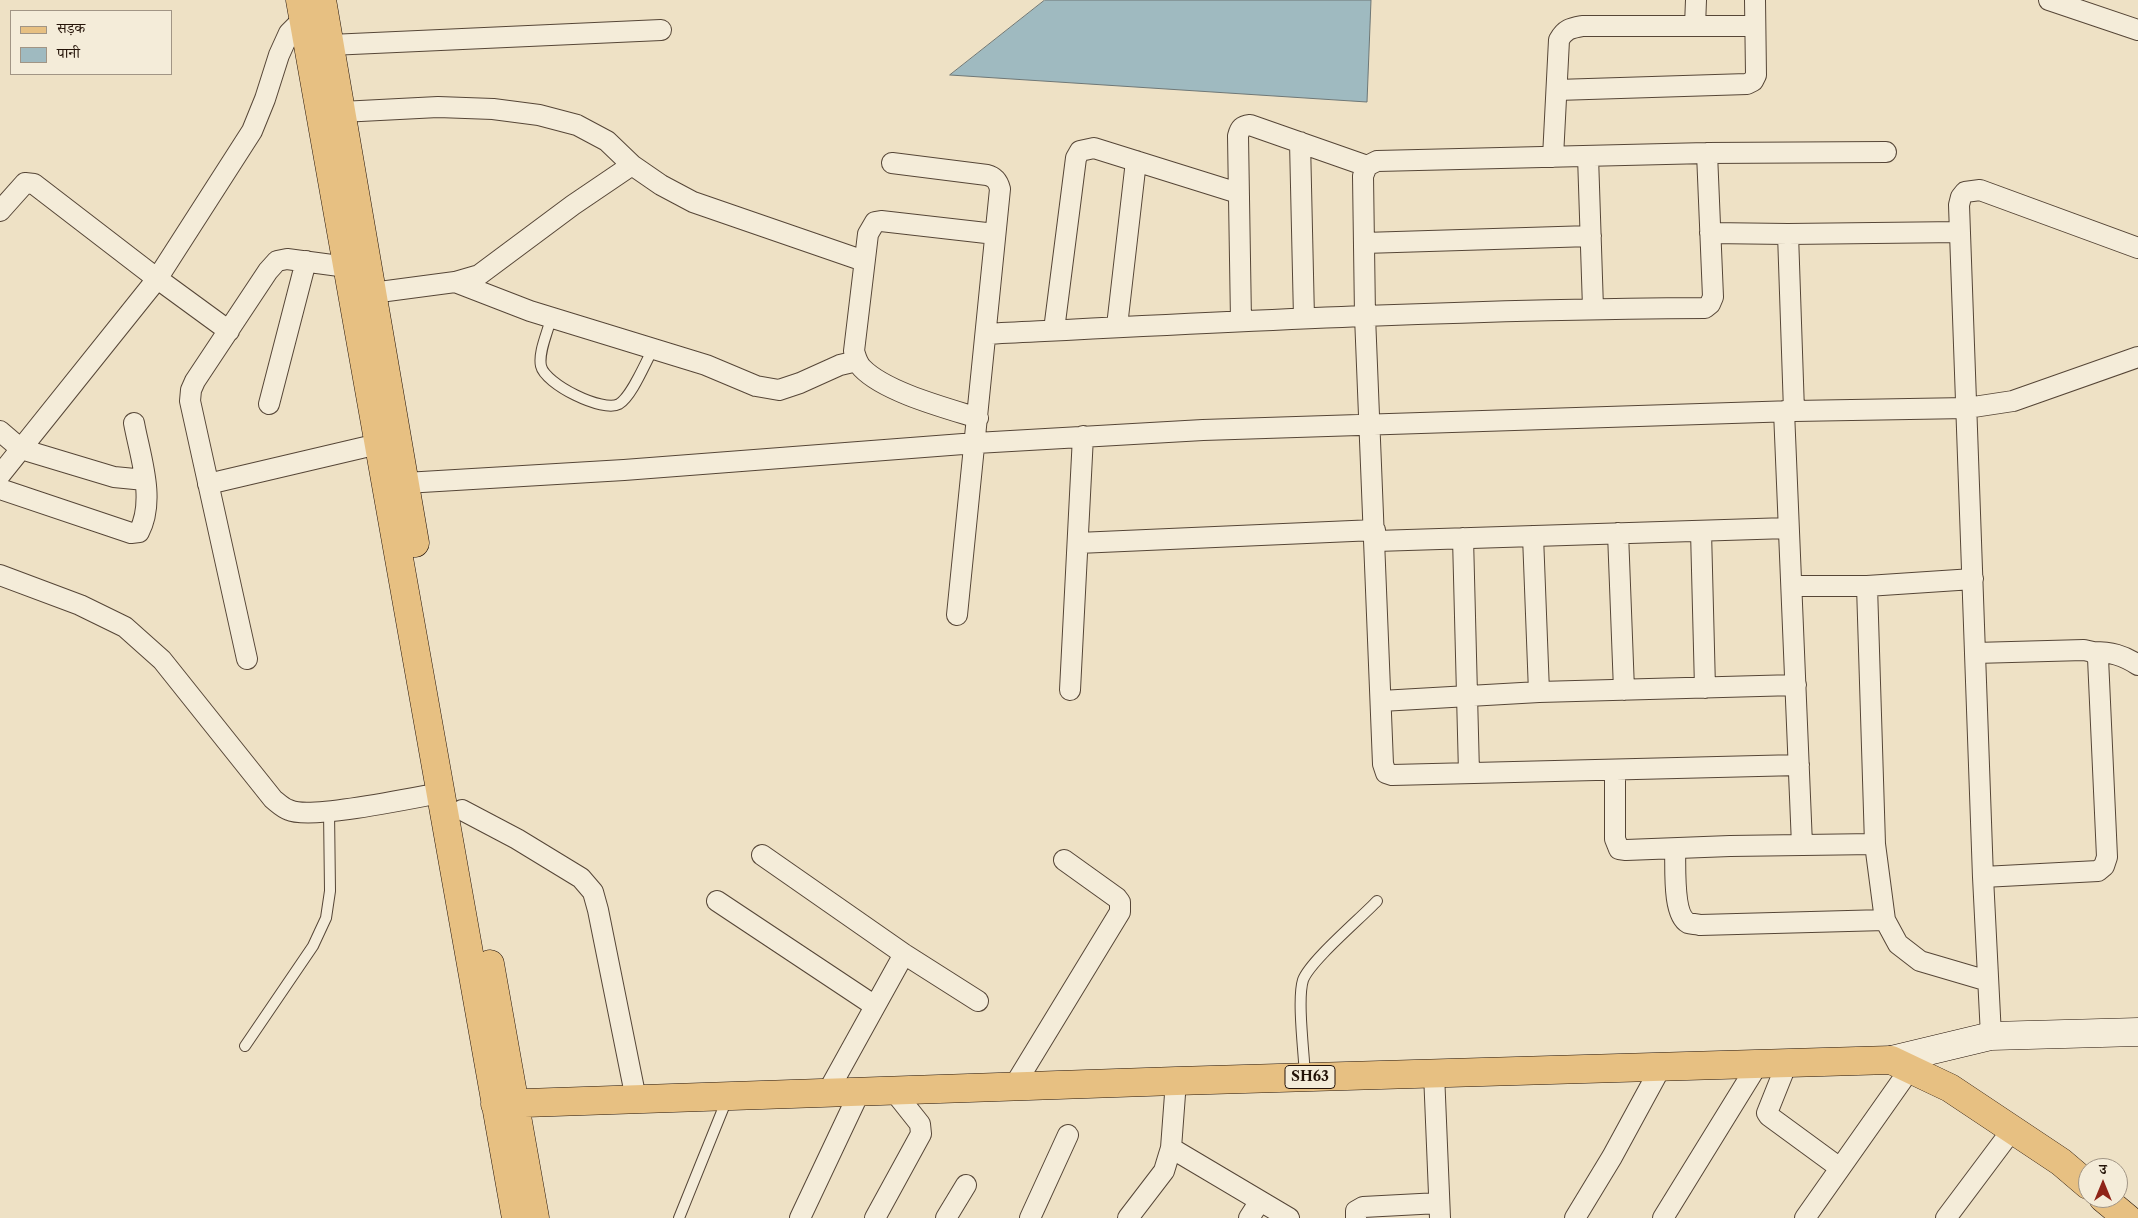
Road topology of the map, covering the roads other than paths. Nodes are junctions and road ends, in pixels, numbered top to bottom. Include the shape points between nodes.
1 (1696, 0) edge
2 (1756, 0) edge
3 (2049, 0) edge
4 (312, 5) edge
5 (1695, 26) junction
6 (1755, 26) junction
7 (661, 30) dead end
8 (2138, 30) edge
9 (330, 45) junction
10 (1557, 90) junction
11 (341, 112) junction
12 (1300, 142) junction
13 (1886, 152) dead end
14 (1707, 153) junction
15 (1588, 156) junction
16 (1553, 157) junction
17 (1136, 161) junction
18 (892, 162) dead end
19 (632, 165) junction
20 (1367, 166) junction
21 (1238, 193) junction
22 (0, 211) edge
23 (1960, 232) junction
24 (1710, 233) junction
25 (996, 234) junction
26 (1788, 234) junction
27 (1591, 236) junction
28 (1364, 243) junction
29 (2138, 248) edge
30 (306, 261) junction
31 (864, 261) junction
32 (347, 267) junction
33 (150, 274) junction
34 (456, 282) junction
35 (372, 293) junction
36 (1593, 308) junction
37 (1365, 316) junction
38 (552, 318) junction
39 (1304, 318) junction
40 (1241, 320) junction
41 (1117, 326) junction
42 (1054, 330) junction
43 (229, 331) junction
44 (986, 334) junction
45 (653, 349) junction
46 (2138, 357) edge
47 (857, 361) junction
48 (269, 404) dead end
49 (1967, 408) junction
50 (1789, 411) junction
51 (978, 418) junction
52 (134, 423) dead end
53 (1370, 424) junction
54 (1083, 436) junction
55 (13, 442) edge
56 (388, 442) junction
57 (976, 443) junction
58 (0, 475) edge
59 (145, 480) junction
60 (405, 483) junction
61 (208, 484) junction
62 (0, 489) edge
63 (1788, 528) junction
64 (1701, 531) junction
65 (1618, 533) junction
66 (1375, 535) junction
67 (1533, 536) junction
68 (1463, 538) junction
69 (1078, 542) junction
70 (0, 574) edge
71 (1973, 579) junction
72 (1792, 586) junction
73 (1867, 586) junction
74 (957, 615) dead end
75 (2093, 652) junction
76 (1975, 653) junction
77 (247, 659) dead end
78 (2138, 665) edge
79 (1796, 685) junction
80 (1705, 688) junction
81 (1070, 690) dead end
82 (1624, 690) junction
83 (1538, 692) junction
84 (1467, 696) junction
85 (1381, 701) junction
86 (1799, 765) junction
87 (1615, 770) junction
88 (1469, 773) junction
89 (440, 793) junction
90 (462, 810) junction
91 (329, 811) junction
92 (1875, 844) junction
93 (1802, 845) junction
94 (1675, 849) junction
95 (762, 855) dead end
96 (1064, 860) dead end
97 (1983, 877) junction
98 (717, 901) dead end
99 (1377, 902) dead end
100 (1885, 920) junction
101 (904, 954) junction
102 (1988, 981) junction
103 (978, 1001) dead end
104 (876, 1006) junction
105 (2138, 1032) edge
106 (1991, 1036) junction
107 (245, 1046) dead end
108 (1787, 1063) junction
109 (1758, 1064) junction
110 (1900, 1064) junction
111 (1661, 1067) junction
112 (1434, 1073) junction
113 (1305, 1077) junction
114 (1176, 1080) junction
115 (1014, 1086) junction
116 (893, 1090) junction
117 (860, 1092) junction
118 (827, 1093) junction
119 (728, 1096) junction
120 (636, 1099) junction
121 (505, 1103) junction
122 (2012, 1130) junction
123 (1068, 1135) dead end
124 (1171, 1148) junction
125 (1840, 1168) junction
126 (2078, 1176) edge
127 (966, 1186) dead end
128 (1260, 1201) junction
129 (1439, 1211) edge
130 (516, 1218) edge
131 (536, 1218) edge
132 (679, 1218) edge
133 (800, 1218) edge
134 (875, 1218) edge
135 (946, 1218) edge
136 (1030, 1218) edge
137 (1128, 1218) edge
138 (1249, 1218) edge
139 (1289, 1218) edge
140 (1356, 1218) edge
141 (1575, 1218) edge
142 (1663, 1218) edge
143 (1805, 1218) edge
144 (1946, 1218) edge

1 - 5 street
2 - 6 street
3 - 8 street
4 - 9 main road
4 - 32 main road
4 - 33 street via 289,33 252,131
5 - 6 street
5 - 10 street via 1572,28 1563,32 1559,40
6 - 10 street via 1756,75 1747,84
7 - 9 street
9 - 11 main road
10 - 16 street
11 - 19 street via 438,107 539,115 577,125 607,141
11 - 35 main road
12 - 20 street
12 - 21 street via 1250,125 1240,129
12 - 39 street
13 - 14 street
14 - 15 street
14 - 24 street
15 - 16 street
15 - 27 street
16 - 20 street via 1377,161
17 - 21 street
17 - 41 street
17 - 42 street via 1094,148 1080,151 1076,158
18 - 25 street via 993,177 1000,189
19 - 31 street via 693,202
19 - 34 street via 479,275
20 - 28 street via 1363,176
21 - 40 street
22 - 33 street via 25,183 34,184
23 - 26 street
23 - 29 street via 1961,196 1965,192 1980,190
23 - 49 street
24 - 26 street
24 - 36 street via 1713,298 1705,308
25 - 31 street via 875,222 870,228
25 - 44 street
26 - 50 street
27 - 28 street
27 - 36 street
28 - 37 street
30 - 32 street
30 - 43 street via 277,261
30 - 48 street
31 - 47 street via 854,351
32 - 56 main road
33 - 43 street
33 - 55 street
34 - 35 street
34 - 38 street
35 - 56 main road
36 - 37 street
37 - 39 street
37 - 53 street
38 - 45 street
38 - 45 lane via 542,354 541,366 545,375 554,383 597,404 618,405 627,397
39 - 40 street
40 - 41 street
41 - 42 street
42 - 44 street
43 - 61 street via 191,390 190,401
44 - 51 street
45 - 47 street via 706,365 756,386 780,390 831,368
46 - 49 street via 2013,401
47 - 51 street via 863,369 905,394
49 - 50 street
49 - 71 street
50 - 53 street
50 - 63 street
51 - 57 street
52 - 59 street
53 - 54 street
53 - 66 street
54 - 57 street
54 - 69 street
55 - 58 street
55 - 59 street via 114,477
56 - 60 main road
56 - 61 street
56 - 89 main road
57 - 60 street
57 - 74 street
59 - 62 street via 143,524 139,532 131,533
60 - 90 main road
61 - 77 street
63 - 64 street
63 - 72 street
64 - 65 street
64 - 80 street
65 - 67 street
65 - 82 street
66 - 68 street
66 - 69 street
66 - 85 street
67 - 68 street
67 - 83 street
68 - 84 street
69 - 81 street
70 - 91 street via 80,605 125,627 162,660 273,799 289,811
71 - 73 street
71 - 76 street
72 - 73 street
72 - 79 street
73 - 92 street
75 - 76 street
75 - 78 street via 2112,652
75 - 97 street via 2099,666 2107,856 2104,866 2098,871
76 - 97 street
79 - 80 street
79 - 86 street
80 - 82 street
82 - 83 street
83 - 84 street
84 - 85 street
84 - 88 street
85 - 88 street via 1386,773
86 - 87 street
86 - 93 street
87 - 88 street
87 - 94 street via 1615,839 1619,849
89 - 91 street
89 - 121 main road
90 - 120 street via 581,878 593,892
90 - 121 main road
91 - 107 lane via 330,890 326,918 313,946
92 - 93 street
92 - 100 street
93 - 94 street
94 - 100 street via 1677,902 1679,913 1688,922
95 - 101 street
96 - 115 street via 1117,898 1120,912
97 - 102 street
98 - 104 street
99 - 113 lane via 1320,957 1303,979
100 - 102 street via 1898,944 1920,961
101 - 103 street
101 - 104 street
102 - 106 street
104 - 118 street
105 - 106 street
106 - 110 street
108 - 109 main road, SH63
108 - 110 main road, SH63
108 - 125 street via 1767,1112 1769,1116
109 - 111 main road, SH63
109 - 142 street
110 - 122 main road, SH63 via 1950,1088
110 - 125 street
111 - 112 main road, SH63
111 - 141 street
112 - 113 main road, SH63
112 - 129 street
113 - 114 main road, SH63
114 - 115 main road, SH63
114 - 124 street
115 - 116 main road, SH63
116 - 117 main road, SH63
116 - 134 street via 920,1124 921,1134
117 - 118 main road, SH63
117 - 133 street
118 - 119 main road, SH63
119 - 120 main road, SH63
119 - 132 lane
120 - 121 main road, SH63
121 - 130 main road
121 - 131 main road
122 - 126 main road, SH63
122 - 144 street
123 - 136 street
124 - 128 street
124 - 137 street via 1164,1171
125 - 143 street
127 - 135 street
128 - 138 street
128 - 139 street
129 - 140 street via 1363,1207 1356,1212

